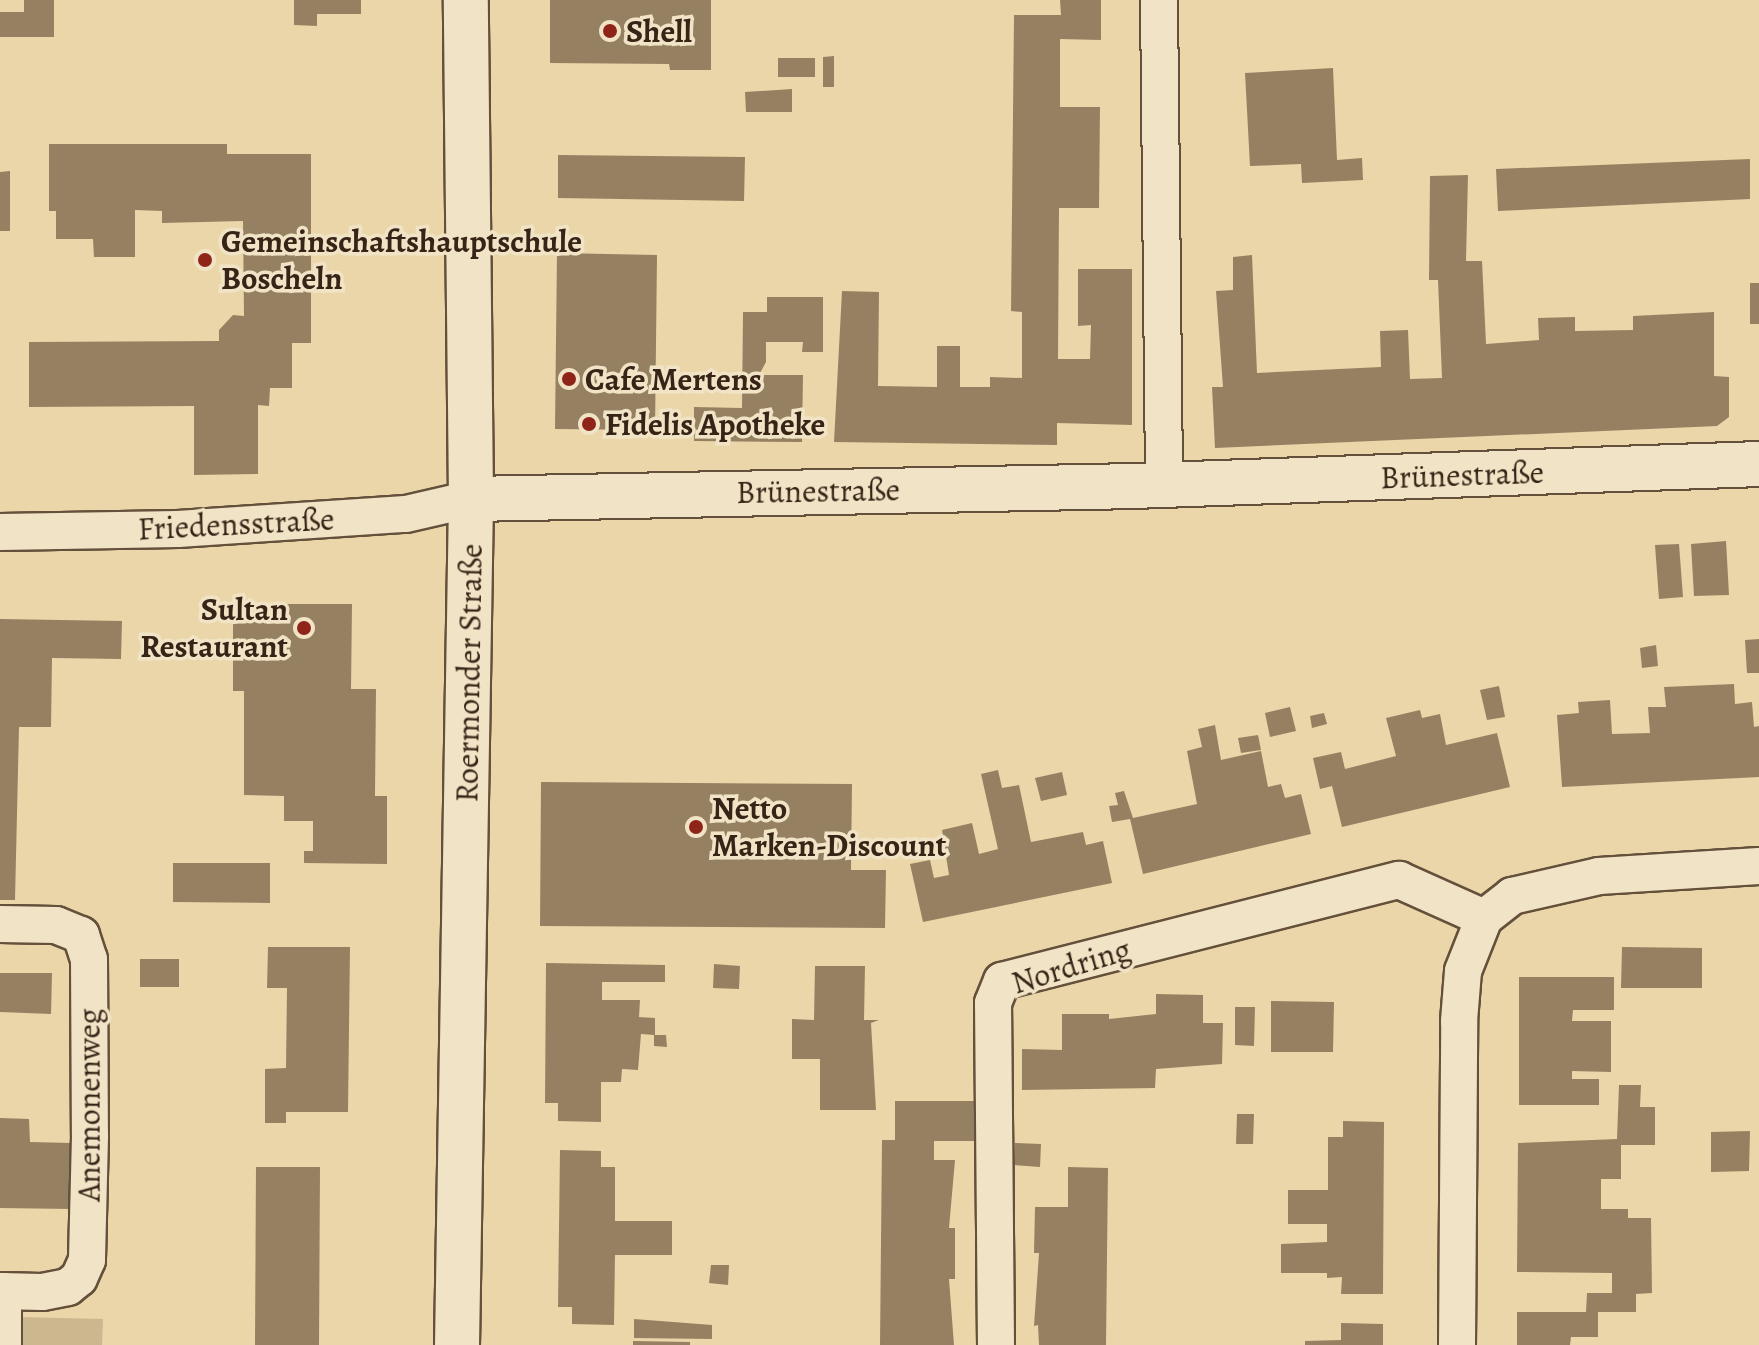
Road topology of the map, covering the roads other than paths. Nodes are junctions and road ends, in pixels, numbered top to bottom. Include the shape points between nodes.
1 (466, 0) edge
2 (1159, 0) edge
3 (1759, 464) edge
4 (1164, 484) junction
5 (471, 499) junction
6 (0, 532) edge
7 (1759, 866) edge
8 (1484, 918) junction
9 (0, 924) edge
10 (1, 1291) edge
11 (3, 1345) edge
12 (457, 1345) edge
13 (996, 1345) edge
14 (1457, 1345) edge

1 - 5 main road, Roermonder Straße
2 - 4 street
3 - 4 main road, Brünestraße
4 - 5 main road, Brünestraße
5 - 6 street, Friedensstraße via 376,516 178,529
5 - 12 main road, Roermonder Straße
7 - 8 street via 1599,876 1512,896
8 - 13 street, Nordring via 1399,880 1002,981 993,1003
8 - 14 street via 1463,971 1459,1021
9 - 10 street, Anemonenweg via 56,925 81,935 89,974 87,1260 68,1287
10 - 11 street

